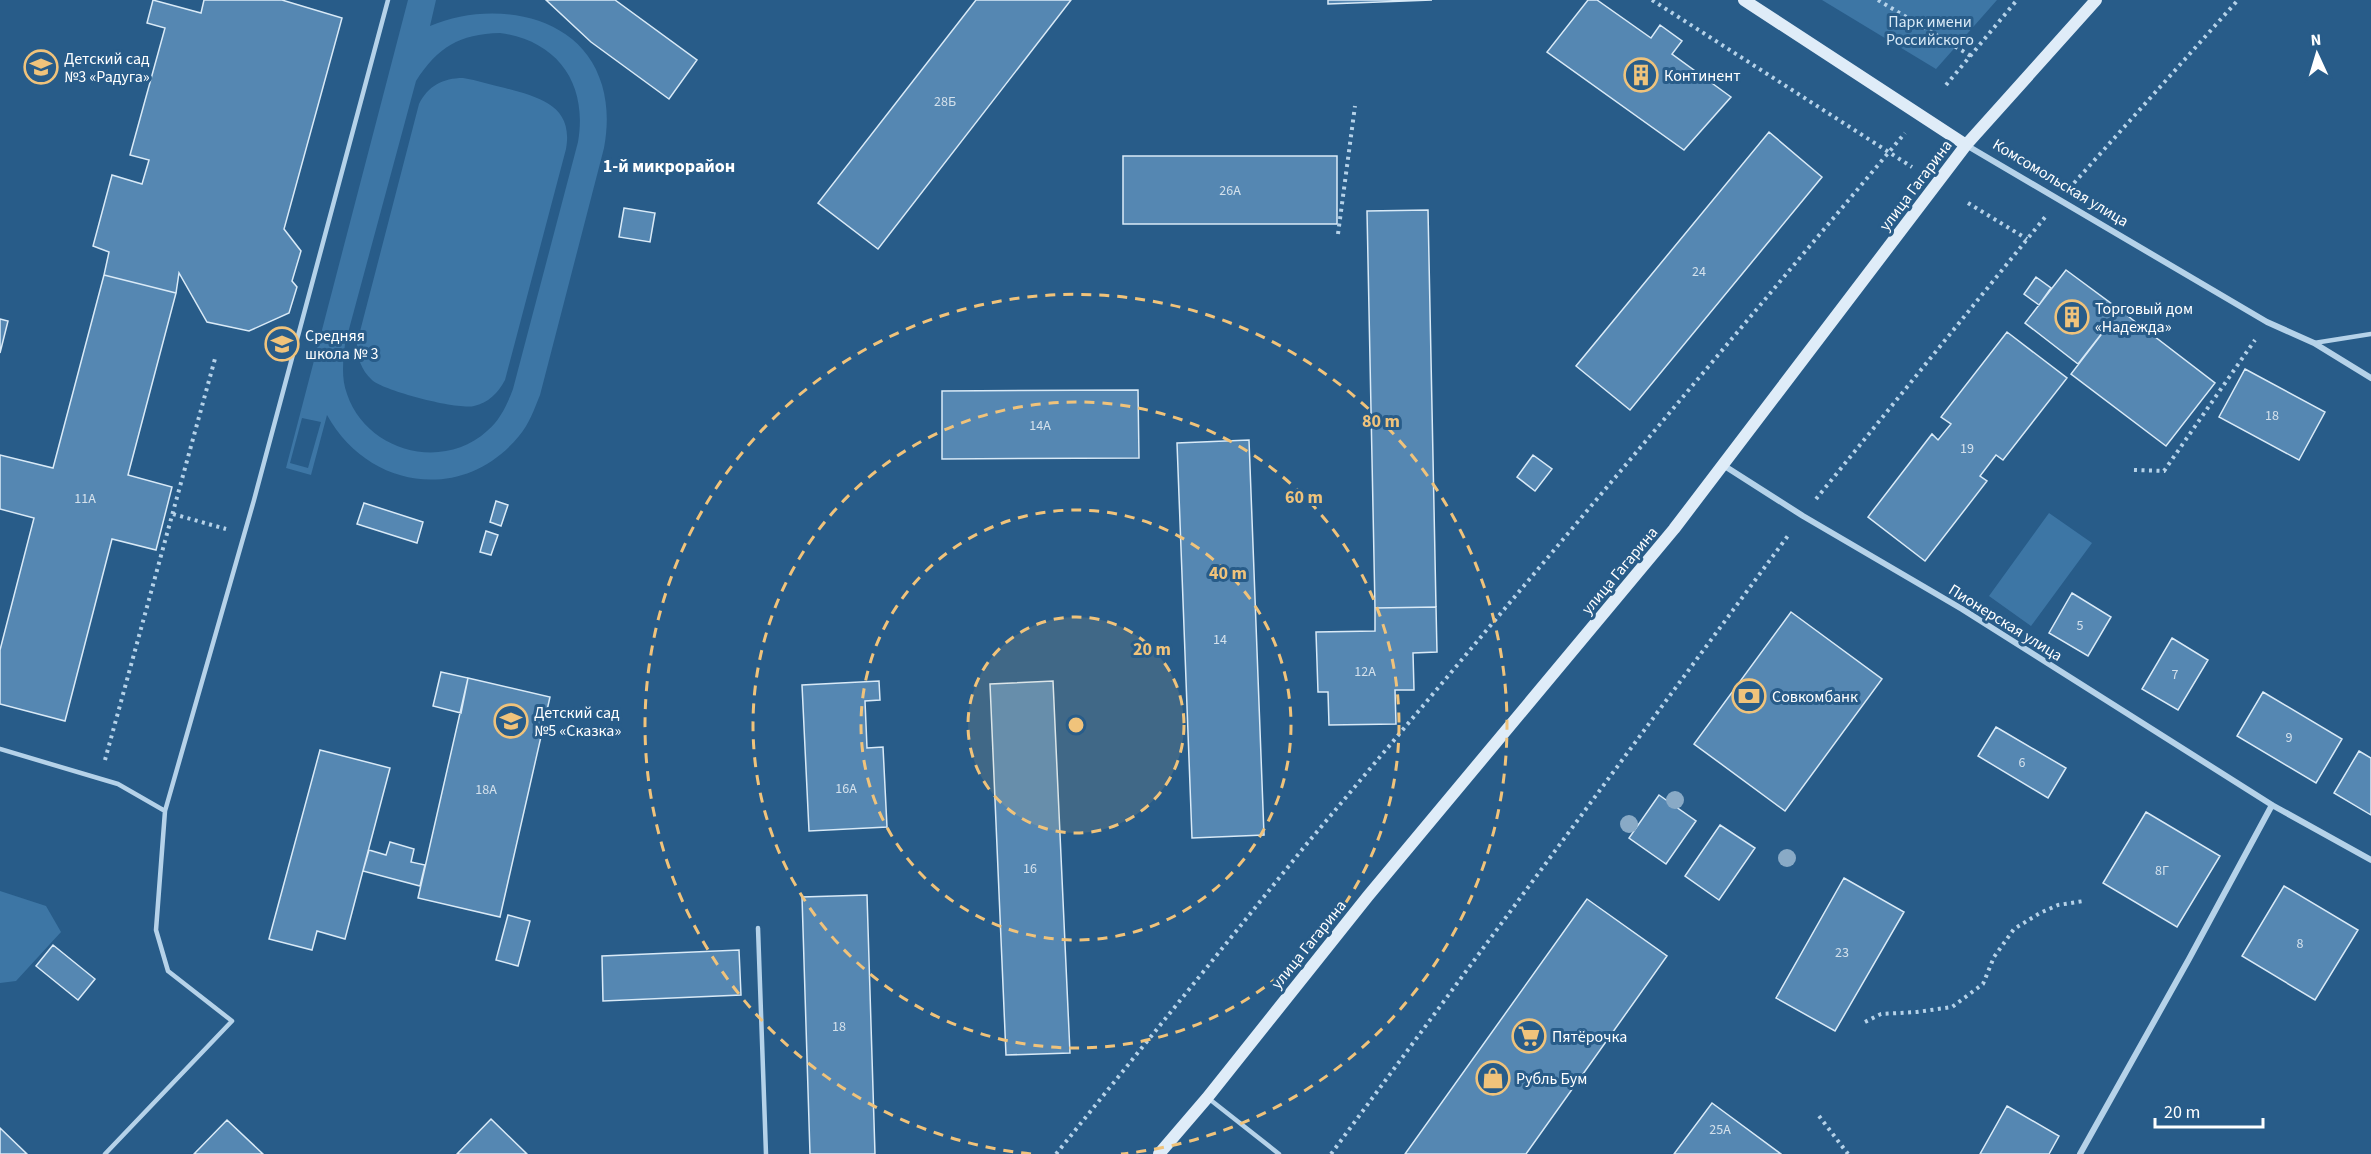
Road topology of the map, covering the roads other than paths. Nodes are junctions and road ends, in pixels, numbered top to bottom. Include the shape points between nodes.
1 (388, 0) edge
2 (1744, 0) edge
3 (2096, 0) edge
4 (1966, 145) junction
5 (2371, 334) edge
6 (2314, 344) junction
7 (2371, 378) edge
8 (1723, 465) junction
9 (0, 749) edge
10 (2272, 805) junction
11 (165, 811) junction
12 (2371, 860) edge
13 (758, 928) dead end
14 (1207, 1098) junction
15 (105, 1154) edge
16 (766, 1154) edge
17 (1159, 1154) edge
18 (1279, 1154) edge
19 (2080, 1154) edge

1 - 11 lane
2 - 4 main road, Комсомольская улица
3 - 4 main road, улица Гагарина
4 - 6 street, Комсомольская улица via 2267,322
4 - 8 main road, улица Гагарина
5 - 6 lane
6 - 7 street, Комсомольская улица
8 - 10 street, Пионерская улица via 1962,609
8 - 14 main road, улица Гагарина
9 - 11 lane via 118,784
10 - 12 street, Пионерская улица
10 - 19 street
11 - 15 lane via 156,930 168,971 232,1021
13 - 16 lane
14 - 17 main road, улица Гагарина
14 - 18 lane

